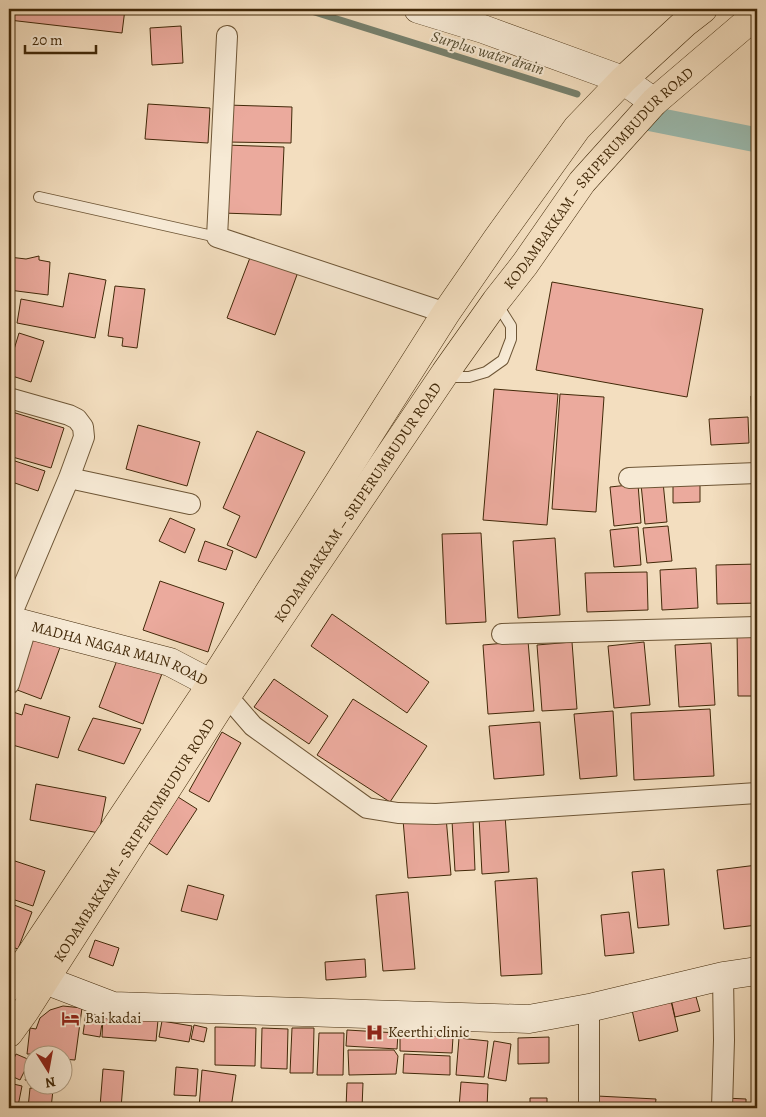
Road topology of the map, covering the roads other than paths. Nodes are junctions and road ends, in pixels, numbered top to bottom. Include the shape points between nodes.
1 (418, 9) edge
2 (692, 13) edge
3 (757, 14) edge
4 (227, 36) dead end
5 (623, 80) junction
6 (654, 102) junction
7 (39, 197) dead end
8 (217, 237) junction
9 (496, 301) junction
10 (446, 313) junction
11 (445, 373) junction
12 (9, 398) edge
13 (757, 473) edge
14 (69, 478) junction
15 (629, 478) dead end
16 (190, 504) dead end
17 (15, 622) edge
18 (757, 627) edge
19 (502, 634) dead end
20 (9, 684) edge
21 (219, 690) junction
22 (757, 793) edge
23 (757, 971) edge
24 (35, 972) junction
25 (723, 976) junction
26 (9, 988) edge
27 (17, 1008) edge
28 (589, 1008) junction
29 (9, 1033) edge
30 (589, 1108) edge
31 (722, 1108) edge

1 - 5 street
2 - 5 main road, KODAMBAKKAM – SRIPERUMBUDUR ROAD
3 - 6 main road, KODAMBAKKAM – SRIPERUMBUDUR ROAD
4 - 8 street
5 - 6 street
5 - 10 main road, KODAMBAKKAM – SRIPERUMBUDUR ROAD via 577,128
6 - 9 main road, KODAMBAKKAM – SRIPERUMBUDUR ROAD via 582,182
7 - 8 lane
8 - 10 street
9 - 11 main road, KODAMBAKKAM – SRIPERUMBUDUR ROAD
9 - 11 lane via 511,326 511,339 502,360 486,372 469,377
10 - 21 main road, KODAMBAKKAM – SRIPERUMBUDUR ROAD
11 - 21 main road, KODAMBAKKAM – SRIPERUMBUDUR ROAD
12 - 14 street via 77,419 83,427 84,437
13 - 15 street
14 - 16 street
14 - 17 street
17 - 20 street
17 - 21 street, MADHA NAGAR MAIN ROAD via 170,662
18 - 19 street
21 - 22 street via 253,726 367,808 436,814
21 - 24 main road, KODAMBAKKAM – SRIPERUMBUDUR ROAD
23 - 25 street
24 - 26 main road, KODAMBAKKAM – SRIPERUMBUDUR ROAD
24 - 27 main road, KODAMBAKKAM – SRIPERUMBUDUR ROAD
24 - 28 street via 113,1006 529,1018
25 - 28 street
25 - 31 street
27 - 29 main road, KODAMBAKKAM – SRIPERUMBUDUR ROAD
28 - 30 street

